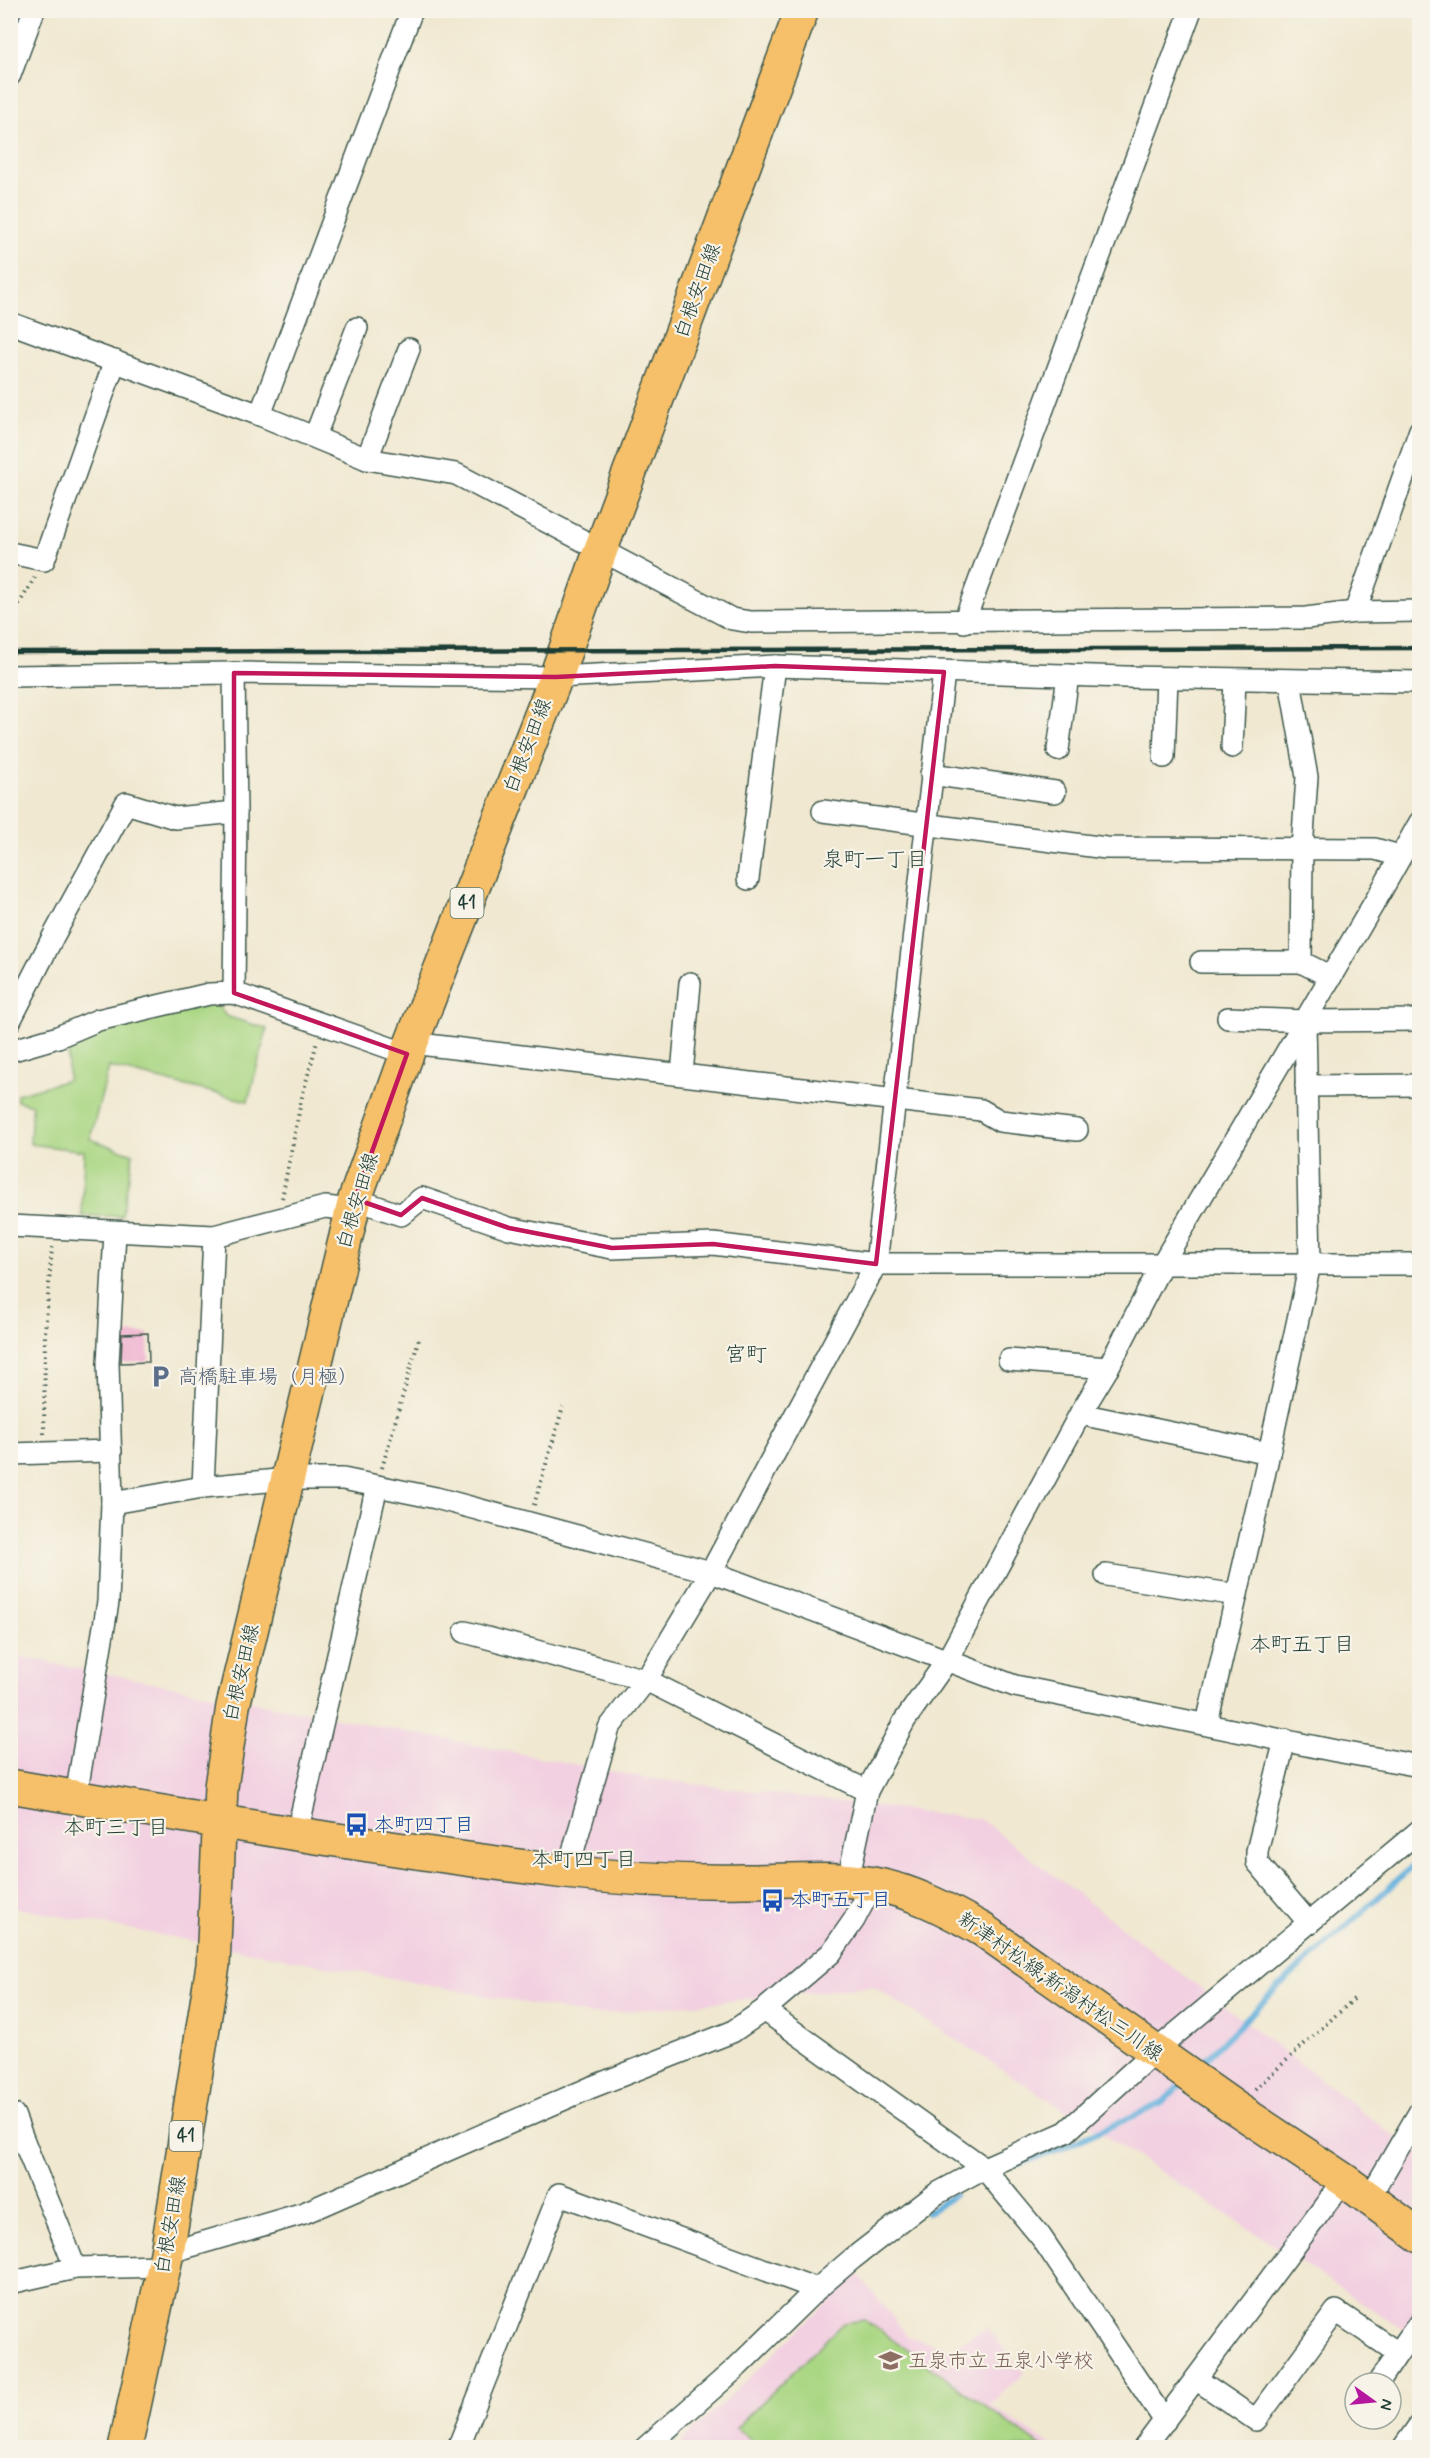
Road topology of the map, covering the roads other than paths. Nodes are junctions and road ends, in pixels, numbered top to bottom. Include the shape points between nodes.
1 (34, 10) edge
2 (412, 10) edge
3 (802, 10) edge
4 (1191, 10) edge
5 (10, 75) edge
6 (10, 323) edge
7 (357, 328) dead end
8 (409, 349) dead end
9 (115, 361) junction
10 (260, 415) junction
11 (1419, 430) edge
12 (315, 436) junction
13 (367, 459) junction
14 (601, 549) junction
15 (10, 553) edge
16 (1419, 611) edge
17 (1355, 612) junction
18 (964, 622) junction
19 (775, 666) junction
20 (234, 672) junction
21 (944, 672) junction
22 (1068, 675) junction
23 (10, 676) edge
24 (556, 677) junction
25 (1167, 678) junction
26 (1235, 680) junction
27 (1290, 681) junction
28 (1419, 682) edge
29 (1232, 747) dead end
30 (1058, 750) dead end
31 (1164, 757) dead end
32 (931, 774) junction
33 (1055, 792) dead end
34 (823, 811) dead end
35 (236, 812) junction
36 (1419, 822) edge
37 (926, 824) junction
38 (1302, 849) junction
39 (1400, 856) junction
40 (748, 879) dead end
41 (1201, 962) dead end
42 (1301, 962) junction
43 (1331, 977) junction
44 (690, 983) dead end
45 (234, 993) junction
46 (1228, 1018) dead end
47 (1419, 1020) edge
48 (10, 1021) edge
49 (1305, 1021) junction
50 (409, 1048) junction
51 (10, 1051) edge
52 (682, 1074) junction
53 (1419, 1085) edge
54 (1306, 1086) junction
55 (893, 1101) junction
56 (1077, 1130) dead end
57 (354, 1204) junction
58 (10, 1226) edge
59 (115, 1232) junction
60 (214, 1236) junction
61 (876, 1264) junction
62 (1162, 1264) junction
63 (1310, 1264) junction
64 (1419, 1264) edge
65 (1010, 1360) dead end
66 (1108, 1368) junction
67 (1080, 1414) junction
68 (111, 1451) junction
69 (1269, 1453) junction
70 (10, 1454) edge
71 (288, 1479) junction
72 (377, 1486) junction
73 (203, 1487) junction
74 (112, 1503) junction
75 (711, 1572) junction
76 (1106, 1575) dead end
77 (1237, 1595) junction
78 (465, 1632) dead end
79 (948, 1659) junction
80 (646, 1680) junction
81 (1207, 1724) junction
82 (1285, 1740) junction
83 (1419, 1766) edge
84 (10, 1785) edge
85 (867, 1791) junction
86 (76, 1797) junction
87 (220, 1820) junction
88 (1419, 1830) edge
89 (297, 1833) junction
90 (567, 1872) junction
91 (860, 1882) junction
92 (1309, 1923) junction
93 (764, 2010) junction
94 (1154, 2052) junction
95 (1419, 2111) edge
96 (10, 2115) edge
97 (984, 2168) junction
98 (1344, 2180) junction
99 (1368, 2200) junction
100 (1419, 2236) edge
101 (166, 2259) junction
102 (75, 2268) junction
103 (10, 2283) edge
104 (817, 2289) junction
105 (1419, 2322) edge
106 (1398, 2354) junction
107 (1386, 2371) edge
108 (1196, 2379) junction
109 (1165, 2421) junction
110 (1419, 2424) edge
111 (126, 2447) edge
112 (458, 2448) edge
113 (645, 2448) edge
114 (1143, 2448) edge
115 (1403, 2448) edge

1 - 5 street
2 - 10 street
3 - 14 main road, 白根安田線 / 41
4 - 18 street
6 - 9 street
7 - 12 street
8 - 13 street
9 - 10 street
9 - 15 street via 44,560
10 - 12 street
11 - 17 street
12 - 13 street
13 - 14 street via 456,474
14 - 18 street via 732,619
14 - 24 main road, 白根安田線 / 41
16 - 17 street
17 - 18 street via 1306,618
19 - 21 street
19 - 24 street
19 - 40 street
20 - 23 street
20 - 24 street
20 - 35 street
21 - 22 street
21 - 32 street
22 - 25 street
22 - 30 street
24 - 50 main road, 白根安田線 / 41
25 - 26 street
25 - 31 street
26 - 27 street
26 - 29 street
27 - 28 street
27 - 38 street via 1307,777
32 - 33 street
32 - 37 street
34 - 37 street
35 - 45 street
35 - 48 street via 175,818 126,803
36 - 39 street
37 - 38 street via 1106,848
37 - 55 street
38 - 39 street via 1375,849
38 - 42 street
39 - 43 street
41 - 42 street
42 - 43 street
43 - 49 street
44 - 52 street
45 - 50 street
45 - 51 street via 209,993 98,1020
46 - 49 street
47 - 49 street
49 - 54 street
49 - 62 street
50 - 52 street
50 - 57 main road, 白根安田線 / 41
52 - 55 street
53 - 54 street
54 - 63 street
55 - 56 street via 981,1110 1000,1121
55 - 61 street
57 - 60 street via 325,1207
57 - 61 street via 401,1215 422,1198 509,1228 612,1248 713,1244
57 - 71 main road, 白根安田線 / 41
58 - 59 street
59 - 60 street
59 - 68 street via 108,1363
60 - 73 street
61 - 62 street
61 - 75 street
62 - 63 street
62 - 66 street
63 - 64 street
63 - 69 street
65 - 66 street
66 - 67 street
67 - 69 street
67 - 79 street
68 - 70 street
68 - 74 street
69 - 77 street
71 - 72 street via 343,1479
71 - 73 street
71 - 87 main road, 白根安田線 / 41 via 233,1706
72 - 75 street via 436,1498
72 - 89 street
73 - 74 street
74 - 86 street via 108,1602
75 - 79 street
75 - 80 street
76 - 77 street
77 - 81 street
78 - 80 street
79 - 81 street via 1015,1686
79 - 85 street via 905,1720
80 - 85 street
80 - 90 street via 609,1728
81 - 82 street
82 - 83 street
82 - 92 street via 1257,1862
84 - 86 main road, 新津村松線;新潟村松三川線
85 - 91 street
86 - 87 main road, 新津村松線;新潟村松三川線
87 - 89 main road, 新津村松線;新潟村松三川線
87 - 101 main road, 白根安田線 / 41 via 213,1965
88 - 92 street
89 - 90 main road, 新津村松線;新潟村松三川線
90 - 91 main road, 新津村松線;新潟村松三川線 via 662,1880
91 - 93 street via 854,1920 831,1953
91 - 94 main road, 新津村松線;新潟村松三川線 via 902,1890 983,1930
92 - 94 street
93 - 97 street
93 - 101 street via 732,2032 592,2087 304,2213
94 - 97 street via 1066,2132
94 - 98 main road, 新津村松線;新潟村松三川線
95 - 99 street
96 - 102 street via 14,2115
97 - 104 street via 936,2194
97 - 109 street via 1041,2237
98 - 99 main road, 新津村松線;新潟村松三川線
98 - 108 street
99 - 100 main road, 新津村松線;新潟村松三川線
101 - 102 street
101 - 111 main road, 白根安田線 / 41
102 - 103 street
104 - 112 street via 559,2194
104 - 113 street via 735,2369
105 - 106 street
106 - 107 street
106 - 108 street via 1336,2311 1256,2420
108 - 109 street
109 - 114 street
110 - 115 street

